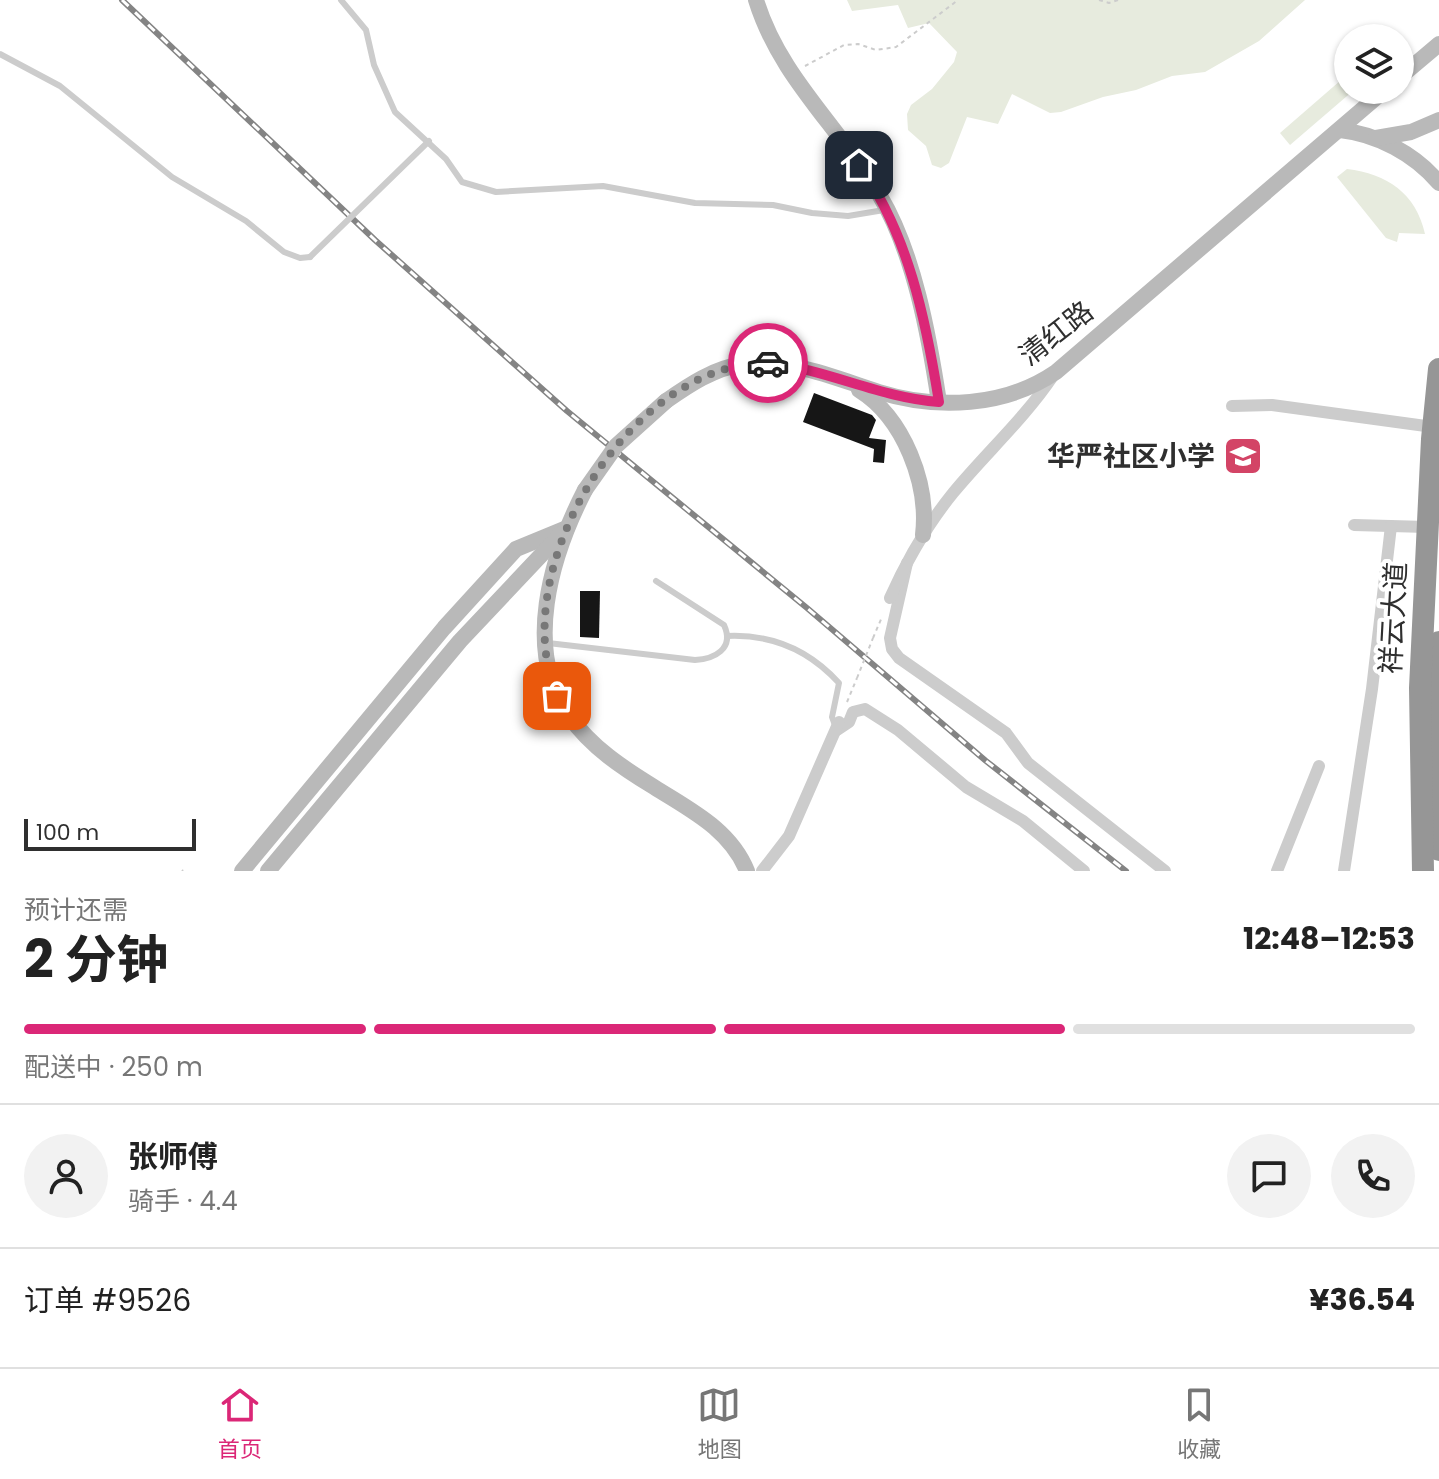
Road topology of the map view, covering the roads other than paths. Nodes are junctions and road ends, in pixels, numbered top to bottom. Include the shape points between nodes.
1 (341, 0) edge
2 (756, 0) edge
3 (1439, 44) edge
4 (0, 54) edge
5 (1414, 65) edge
6 (1369, 104) edge
7 (1439, 120) edge
8 (1340, 130) junction
9 (1373, 138) junction
10 (429, 141) junction
11 (1439, 183) edge
12 (888, 209) junction
13 (1439, 369) edge
14 (1056, 372) junction
15 (837, 378) junction
16 (939, 402) junction
17 (1232, 406) dead end
18 (1433, 427) junction
19 (1354, 525) dead end
20 (1391, 526) junction
21 (1427, 527) junction
22 (567, 528) junction
23 (923, 535) junction
24 (907, 563) junction
25 (656, 581) dead end
26 (890, 598) road end
27 (727, 636) junction
28 (1439, 642) edge
29 (545, 643) junction
30 (838, 724) junction
31 (1319, 766) dead end
32 (1438, 799) edge
33 (1431, 858) edge
34 (242, 871) edge
35 (268, 871) edge
36 (747, 871) edge
37 (762, 871) edge
38 (1084, 871) edge
39 (1165, 871) edge
40 (1277, 871) edge
41 (1344, 871) edge

1 - 10 lane via 366,30 374,65 395,112
2 - 12 main road via 790,74
3 - 5 main road
4 - 10 lane, bridge via 60,86 172,177 300,258 310,257
6 - 8 main road, 清红路
7 - 9 main road via 1411,132
8 - 9 main road
8 - 14 main road, 清红路
9 - 11 main road via 1414,159
10 - 12 lane via 462,182 496,192 603,186 695,203 773,205 848,216
12 - 16 main road via 915,288
13 - 18 highway, 祥云大道
14 - 16 main road, 清红路 via 1008,395
14 - 23 street
15 - 16 main road, 清红路 via 898,397
15 - 22 main road, 清红路, bridge via 786,365 741,364 710,374 666,401 616,446 585,490
15 - 23 main road via 872,398 895,426 920,490
17 - 18 street via 1272,405
18 - 21 highway, 祥云大道
19 - 20 street
20 - 21 street
20 - 41 street
21 - 33 highway, 祥云大道 via 1418,734
22 - 29 main road, 清红路 via 549,595
22 - 34 main road via 516,549
22 - 35 main road via 460,641
23 - 24 street
24 - 26 street
24 - 39 street via 890,638 899,658 1006,733 1028,763
25 - 27 lane via 724,625
27 - 29 lane via 720,654 695,660
27 - 30 lane via 773,639 830,673 839,683 832,717
28 - 32 highway, 祥云大道
29 - 36 main road, 清红路 via 553,686 576,726 617,762 719,830
30 - 37 street via 789,836
30 - 38 street via 865,709
31 - 40 street
32 - 33 highway, 祥云大道

